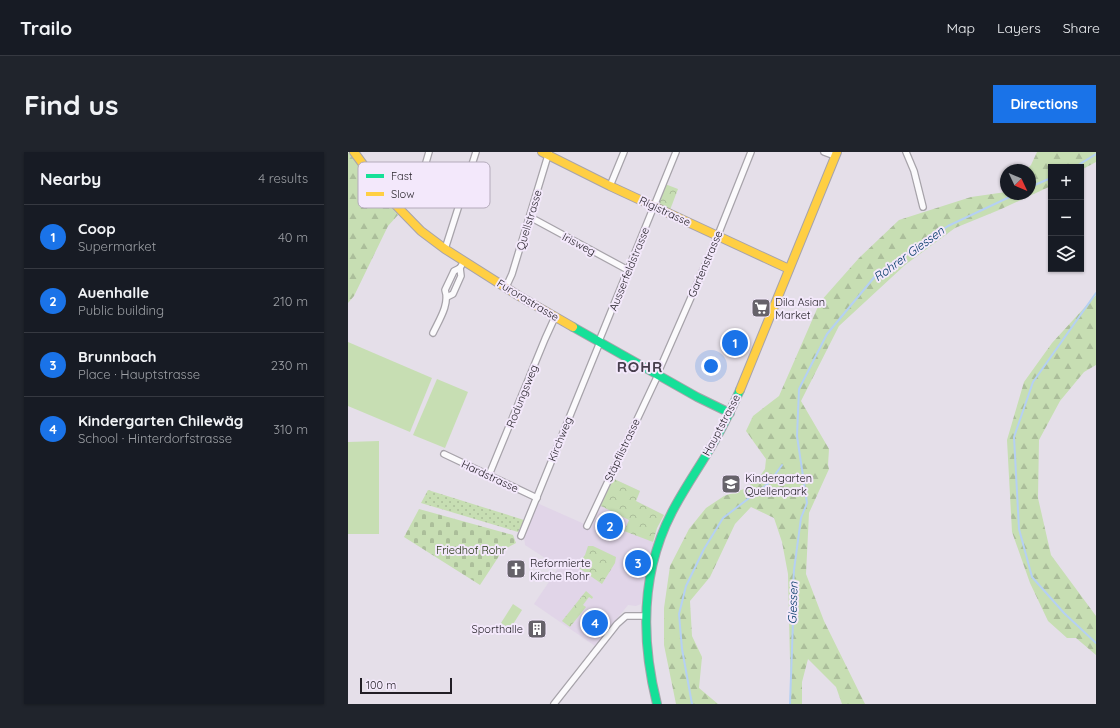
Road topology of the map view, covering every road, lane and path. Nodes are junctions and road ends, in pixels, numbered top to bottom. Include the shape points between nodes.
1 (354, 152) edge
2 (429, 152) edge
3 (476, 152) edge
4 (624, 152) edge
5 (676, 152) edge
6 (751, 152) edge
7 (824, 152) edge
8 (906, 152) edge
9 (547, 153) edge
10 (836, 154) edge
11 (361, 162) edge
12 (426, 162) edge
13 (473, 162) edge
14 (610, 186) junction
15 (654, 206) junction
16 (923, 207) dead end
17 (398, 208) edge
18 (458, 208) edge
19 (530, 217) junction
20 (717, 236) junction
21 (445, 249) junction
22 (462, 265) junction
23 (789, 269) junction
24 (628, 270) junction
25 (506, 287) junction
26 (447, 297) junction
27 (555, 317) junction
28 (433, 333) dead end
29 (599, 342) junction
30 (658, 375) junction
31 (730, 413) junction
32 (444, 454) dead end
33 (489, 475) junction
34 (536, 498) junction
35 (587, 526) dead end
36 (521, 536) dead end
37 (647, 616) junction
38 (555, 704) edge
39 (657, 704) edge

1 - 11 main road, Furorastrasse
2 - 12 street
3 - 13 street
4 - 14 street
5 - 15 street, Ausserfeldstrasse
6 - 20 street, Gartenstrasse
7 - 10 street
8 - 16 street via 914,171
9 - 14 main road, Rigistrasse
9 - 19 street, Quellstrasse
10 - 23 main road, Hauptstrasse
14 - 15 main road, Rigistrasse
15 - 20 main road, Rigistrasse
15 - 24 street, Ausserfeldstrasse
17 - 21 main road, Furorastrasse via 421,231
18 - 21 street
19 - 24 street, Irisweg
19 - 25 street, Quellstrasse
20 - 23 main road, Rigistrasse
20 - 30 street, Gartenstrasse
21 - 22 main road, Furorastrasse
22 - 25 main road, Furorastrasse
22 - 26 street via 461,276 453,294
22 - 26 street via 454,271 445,290
23 - 31 main road, Hauptstrasse
24 - 29 street, Ausserfeldstrasse
25 - 27 main road, Furorastrasse
26 - 28 street
27 - 29 main road, Furorastrasse
27 - 33 street, Rodungsweg
29 - 30 main road, Furorastrasse
29 - 34 street, Kirchweg
30 - 31 main road, Furorastrasse
30 - 35 street, Stäpflistrasse
31 - 37 main road, Hauptstrasse via 672,514 658,545 649,581
32 - 33 street, Hardstrasse
33 - 34 street, Hardstrasse
34 - 36 street, Kirchweg
37 - 38 street via 626,616 617,624
37 - 39 main road, Hauptstrasse via 647,648

